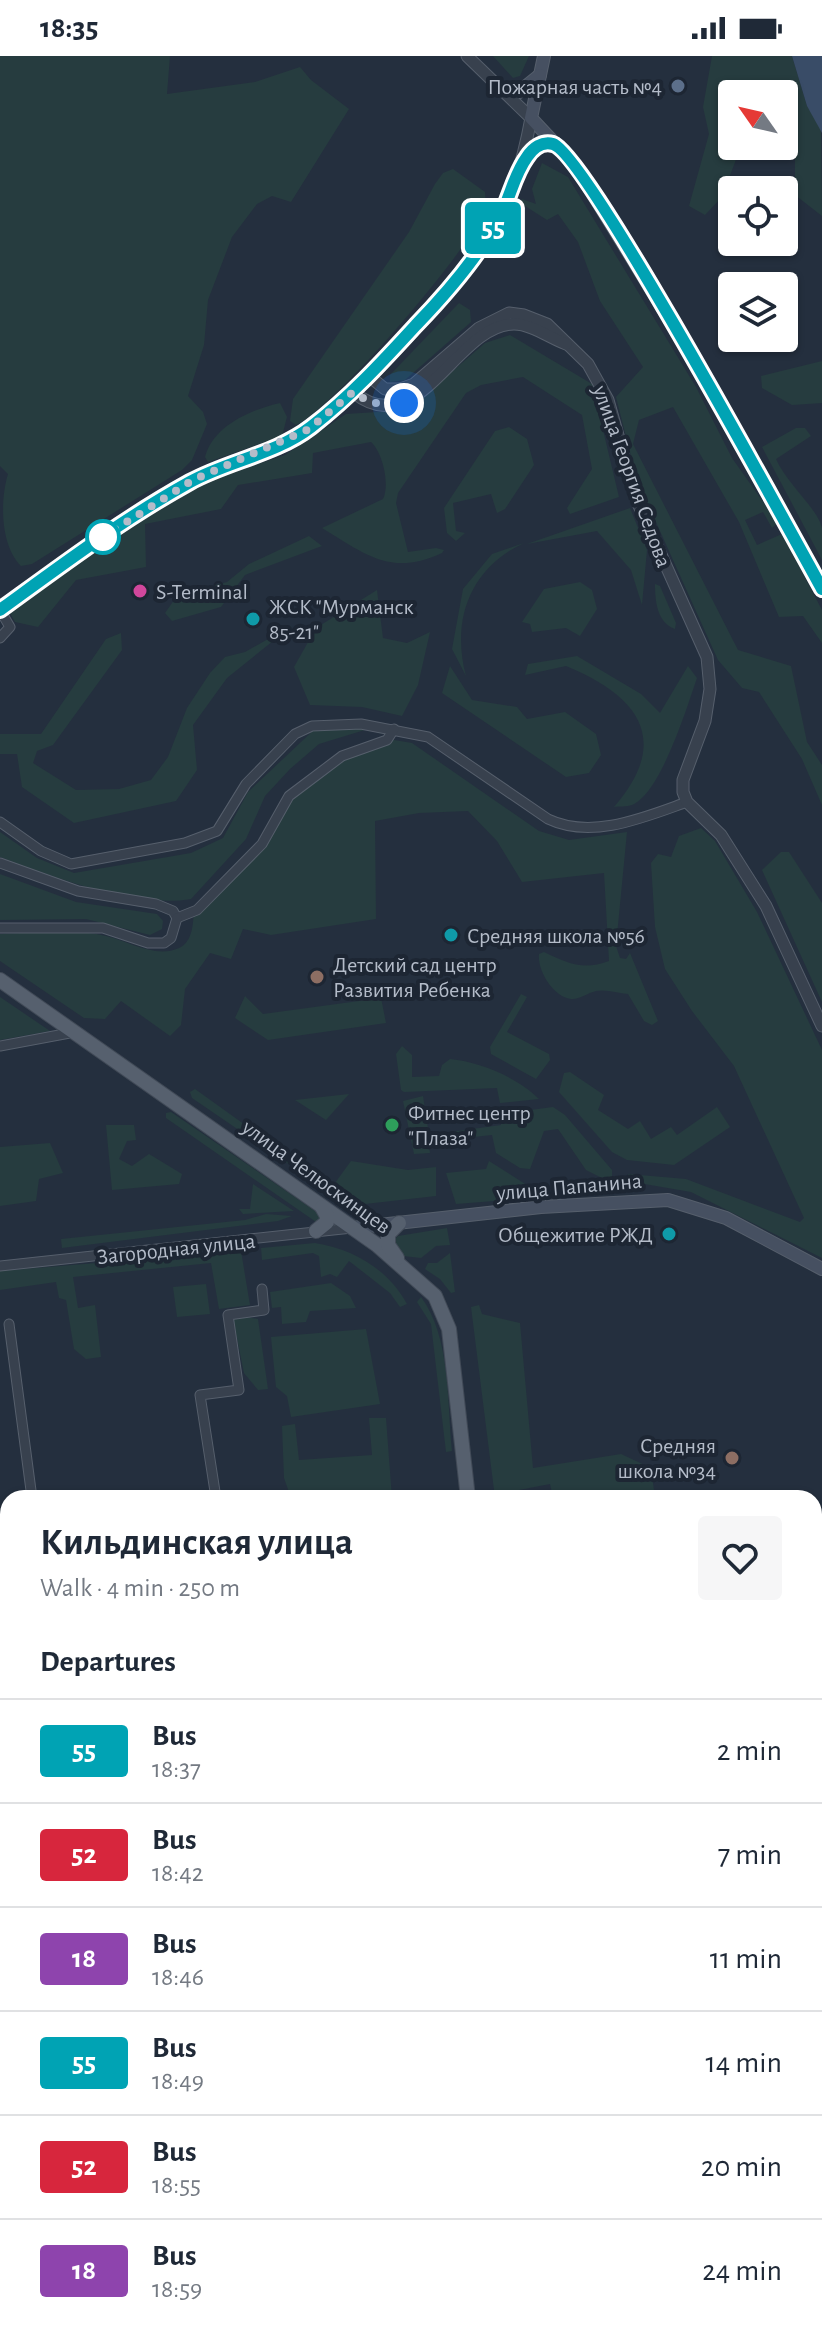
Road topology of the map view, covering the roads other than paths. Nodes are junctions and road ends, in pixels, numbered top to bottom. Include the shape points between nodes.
1 (467, 56) edge
2 (544, 56) edge
3 (540, 75) junction
4 (502, 91) junction
5 (531, 118) junction
6 (563, 149) junction
7 (517, 173) junction
8 (569, 345) junction
9 (369, 376) junction
10 (353, 392) junction
11 (822, 589) edge
12 (0, 610) edge
13 (0, 638) edge
14 (394, 729) junction
15 (687, 802) junction
16 (0, 822) edge
17 (0, 863) edge
18 (177, 918) junction
19 (0, 928) edge
20 (0, 980) edge
21 (822, 1026) edge
22 (75, 1032) junction
23 (0, 1046) edge
24 (319, 1204) junction
25 (399, 1223) junction
26 (352, 1228) junction
27 (316, 1231) junction
28 (0, 1266) edge
29 (405, 1268) junction
30 (822, 1269) edge
31 (262, 1289) dead end
32 (9, 1324) dead end
33 (31, 1490) edge
34 (215, 1490) edge
35 (467, 1490) edge

1 - 4 street
2 - 3 main road
3 - 4 main road via 519,92
3 - 5 main road
4 - 5 street
5 - 6 main road
5 - 7 street
6 - 7 street via 550,143 537,146
6 - 11 main road via 701,371
7 - 9 street via 496,225 429,312
8 - 9 street, улица Георгия Седова via 537,319 501,315 408,387 385,389
8 - 10 street, улица Георгия Седова via 507,325 485,335 404,403 371,403
8 - 15 street, улица Георгия Седова via 588,364 608,400 636,499 707,657 710,689 705,721 683,780
9 - 10 street
10 - 12 street via 297,436 193,480 144,509
12 - 13 street via 10,627
14 - 15 street via 434,741 558,824 585,829
14 - 16 street via 312,726 295,734 246,784 217,831 185,843 71,864 41,851
14 - 18 street via 387,740 342,756 289,796 262,844 197,910
15 - 21 street via 721,835 766,906
17 - 18 street via 78,891 166,907
18 - 19 street via 164,943 103,928
20 - 22 main road, улица Челюскинцев
22 - 23 street
22 - 24 main road, улица Челюскинцев
24 - 26 main road, улица Челюскинцев
24 - 27 main road via 327,1222
25 - 26 main road, улица Папанина
25 - 29 main road via 388,1234 388,1245
25 - 30 main road, улица Папанина via 668,1200 726,1218
26 - 27 street, Загородная улица
26 - 29 main road, улица Челюскинцев
27 - 28 street, Загородная улица
29 - 35 main road, улица Челюскинцев via 435,1296 449,1329
31 - 34 street via 264,1310 228,1315 239,1390 200,1395
32 - 33 street

